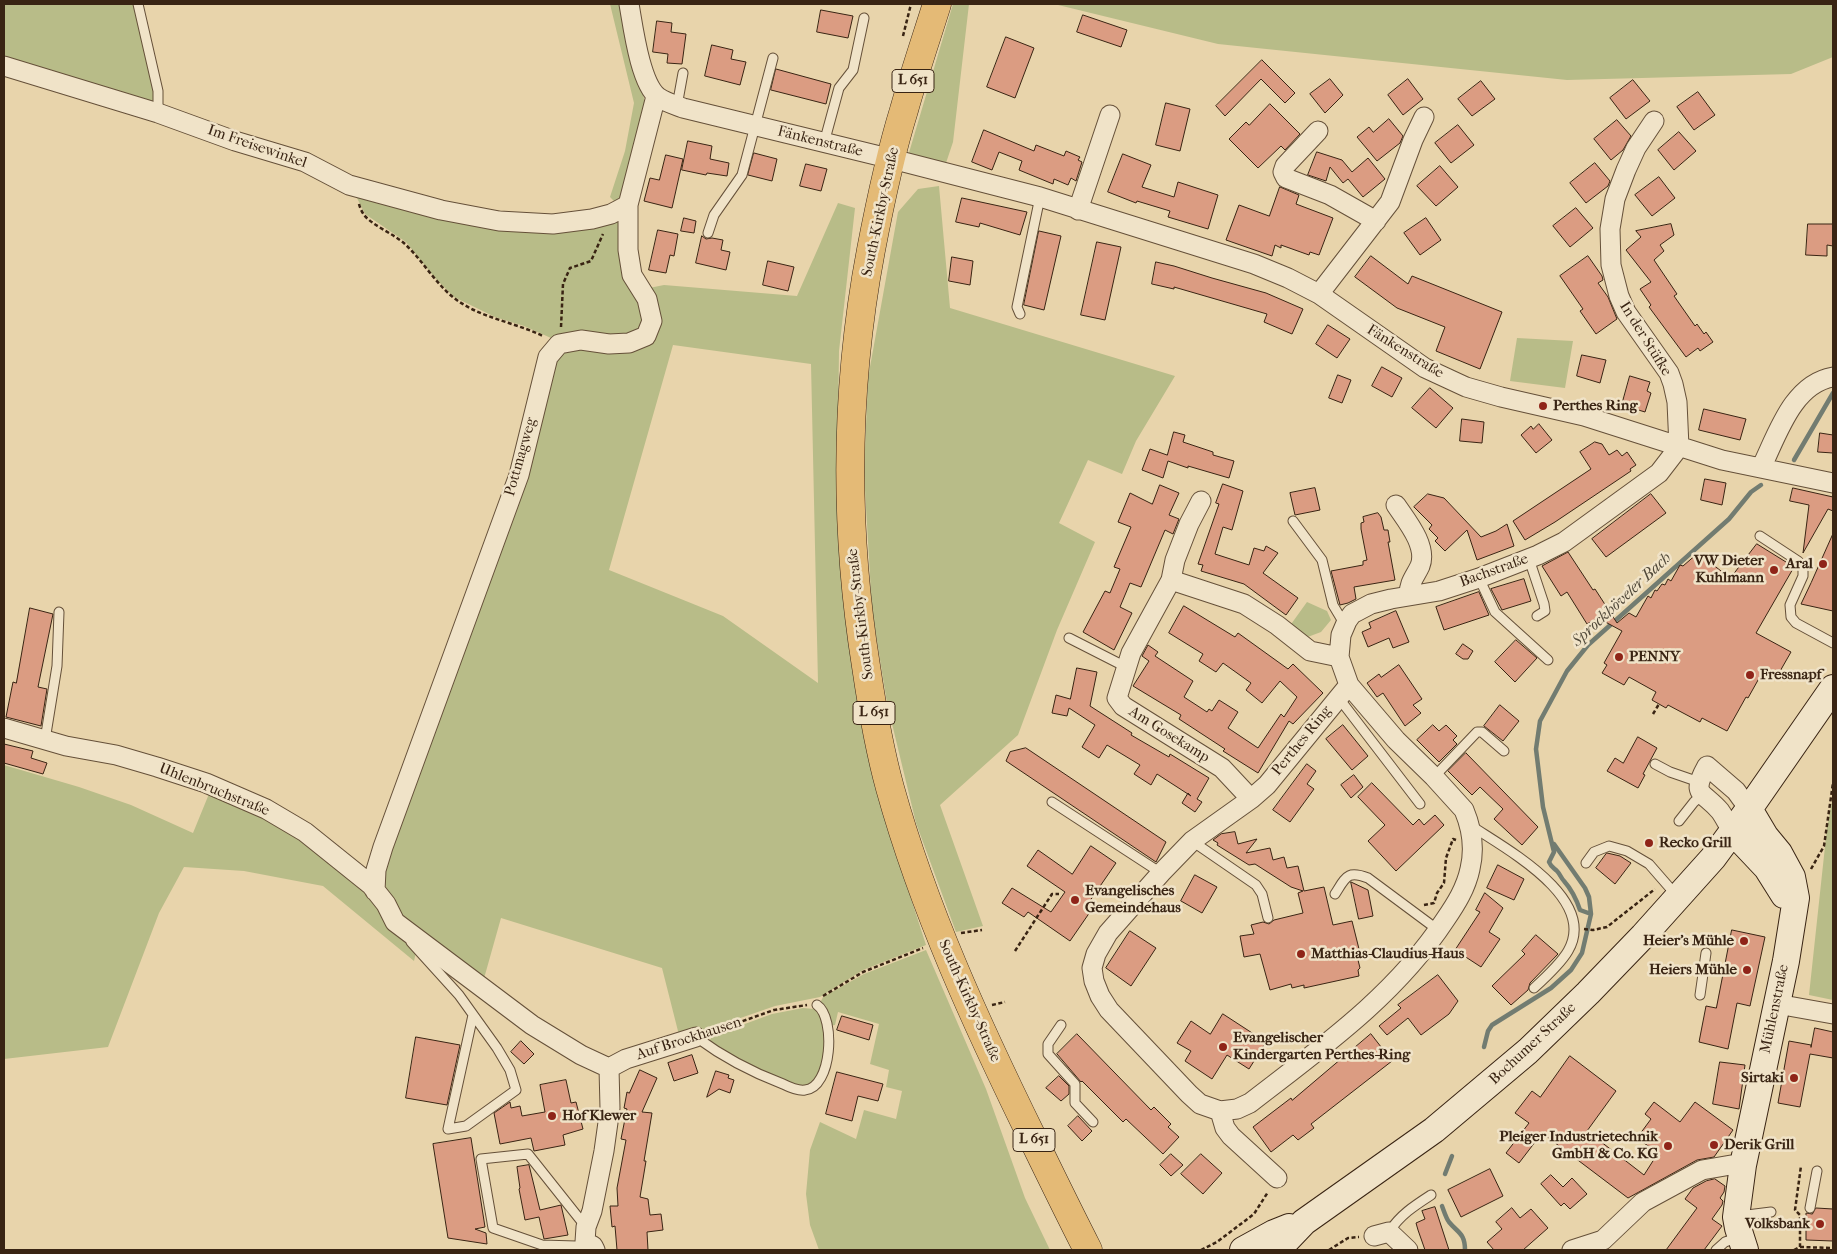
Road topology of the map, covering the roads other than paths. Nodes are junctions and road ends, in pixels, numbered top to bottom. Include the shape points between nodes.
1 (138, 4) edge
2 (629, 4) edge
3 (937, 4) edge
4 (864, 18) dead end
5 (773, 58) dead end
6 (4, 66) edge
7 (683, 74) dead end
8 (656, 96) junction
9 (677, 106) junction
10 (158, 113) junction
11 (1110, 115) dead end
12 (1424, 117) dead end
13 (1654, 121) dead end
14 (756, 126) junction
15 (1318, 132) dead end
16 (824, 143) junction
17 (892, 159) junction
18 (1040, 197) junction
19 (628, 205) junction
20 (1078, 210) junction
21 (1376, 221) junction
22 (708, 233) dead end
23 (1319, 294) junction
24 (1020, 314) dead end
25 (1833, 377) edge
26 (1679, 447) junction
27 (1761, 468) junction
28 (1833, 483) edge
29 (1201, 501) dead end
30 (1396, 505) dead end
31 (1293, 521) dead end
32 (1760, 536) dead end
33 (1529, 559) junction
34 (1479, 578) junction
35 (1171, 580) junction
36 (1409, 595) junction
37 (59, 612) dead end
38 (1537, 616) dead end
39 (1345, 625) junction
40 (1069, 638) dead end
41 (1833, 643) edge
42 (1339, 657) junction
43 (1548, 660) dead end
44 (1126, 667) junction
45 (1833, 688) edge
46 (1344, 691) junction
47 (4, 728) edge
48 (45, 740) junction
49 (1504, 751) dead end
50 (1655, 764) dead end
51 (1434, 777) junction
52 (1700, 789) junction
53 (1251, 799) junction
54 (1052, 802) dead end
55 (1420, 804) dead end
56 (1749, 809) junction
57 (1680, 821) dead end
58 (1470, 825) junction
59 (1733, 832) junction
60 (1192, 841) junction
61 (1586, 863) dead end
62 (1161, 873) junction
63 (375, 891) junction
64 (1335, 894) dead end
65 (1678, 897) junction
66 (1792, 914) junction
67 (1268, 918) dead end
68 (395, 922) junction
69 (1438, 930) junction
70 (1706, 953) dead end
71 (1534, 988) dead end
72 (1700, 995) dead end
73 (1777, 1004) junction
74 (817, 1005) road end
75 (1833, 1014) edge
76 (474, 1015) junction
77 (1060, 1024) dead end
78 (696, 1037) joint
79 (609, 1068) junction
80 (1220, 1111) junction
81 (1093, 1122) dead end
82 (1742, 1165) junction
83 (1817, 1171) dead end
84 (1277, 1178) road end
85 (1432, 1195) dead end
86 (1810, 1208) dead end
87 (1771, 1212) dead end
88 (1304, 1222) junction
89 (1381, 1234) joint
90 (1740, 1234) edge
91 (583, 1243) edge
92 (1080, 1244) edge
93 (1243, 1250) edge
94 (1274, 1250) edge
95 (1408, 1250) edge
96 (1572, 1250) edge
97 (1716, 1250) edge

1 - 10 lane via 158,91
2 - 8 street via 642,69
3 - 17 main road, South-Kirkby-Straße / L 651 via 903,111
4 - 16 lane via 853,70 838,88
5 - 14 lane
6 - 10 street, Im Freisewinkel
7 - 9 lane
8 - 9 street, Fänkenstraße
8 - 19 street
9 - 14 street, Fänkenstraße
10 - 19 street, Im Freisewinkel via 305,162 349,185 441,210 499,221 554,224 592,219
11 - 20 street
12 - 21 street via 1390,202
13 - 26 street, In der Stüfke via 1629,162 1615,199 1610,230 1611,265 1618,296 1626,312 1669,373 1677,402
14 - 16 street, Fänkenstraße
14 - 22 lane via 742,175 714,215
15 - 21 street via 1282,172 1286,178 1330,196
16 - 17 street, Fänkenstraße
17 - 18 street, Fänkenstraße
17 - 92 main road, South-Kirkby-Straße / L 651 via 871,251 857,347 849,473 858,619 879,741 904,835 942,940
18 - 20 street, Fänkenstraße
18 - 24 lane via 1017,306
19 - 63 street, Pottmagweg via 628,250 632,275 647,299 652,322 646,336 629,343 581,340 560,344 548,357 518,474 376,870
20 - 23 street, Fänkenstraße via 1254,264
21 - 23 street
23 - 26 street, Fänkenstraße via 1425,368 1445,378 1482,393 1584,416
25 - 27 street via 1825,378 1806,390 1790,410
26 - 27 street, Fänkenstraße
26 - 33 street, Bachstraße via 1659,473 1564,542
27 - 28 street, Fänkenstraße
29 - 35 street, Am Gosekamp via 1175,560
30 - 36 street via 1419,544 1422,557 1409,586
31 - 39 lane via 1322,560 1333,605
32 - 41 lane via 1798,561 1804,569 1790,605 1791,617
33 - 34 street, Bachstraße
33 - 38 lane via 1545,611
34 - 36 street, Bachstraße via 1439,591
34 - 43 lane via 1495,612
35 - 42 street via 1244,604 1310,651
35 - 44 street, Am Gosekamp
36 - 39 street, Bachstraße via 1358,610
37 - 48 lane via 57,666
39 - 42 street
40 - 44 lane
42 - 46 street
44 - 53 street, Am Gosekamp via 1116,698 1123,706 1222,768
45 - 56 main road, Bochumer Straße
46 - 51 street
46 - 53 street, Perthes Ring via 1267,785
46 - 55 lane
47 - 48 street, Uhlenbruchstraße
48 - 63 street, Uhlenbruchstraße via 157,767 250,802 306,832
49 - 51 lane via 1482,732 1477,732
50 - 52 lane
51 - 58 street via 1464,810
52 - 56 street via 1707,766 1736,791
52 - 57 lane
52 - 59 street
53 - 60 street, Perthes Ring
54 - 62 lane
56 - 59 main road, Bochumer Straße
56 - 66 main road, Mühlenstraße via 1792,877 1796,898
58 - 69 street via 1472,850 1465,886
58 - 71 lane via 1540,872 1570,911 1574,926 1569,951
59 - 65 main road, Bochumer Straße
59 - 66 main road, Mühlenstraße via 1768,868
60 - 62 street, Perthes Ring
60 - 67 lane via 1256,885 1262,894
61 - 65 lane via 1594,852 1609,846 1627,851 1649,864
62 - 80 street, Perthes Ring via 1101,943 1092,968 1094,981 1109,1010 1172,1076 1200,1104
63 - 68 street, Uhlenbruchstraße
64 - 69 lane via 1346,877 1359,874
65 - 88 main road, Bochumer Straße via 1528,1051 1434,1130
66 - 73 main road, Mühlenstraße
68 - 76 lane
68 - 79 street, Uhlenbruchstraße via 532,1024 581,1055
69 - 80 street via 1412,964 1352,1024 1250,1103
70 - 72 lane
73 - 75 street
73 - 82 main road, Mühlenstraße
74 - 78 lane via 824,1012 828,1047 818,1084 804,1090 741,1066
76 - 76 lane via 510,1070 516,1090 466,1126 448,1129
77 - 81 lane via 1048,1044 1048,1054 1075,1084 1075,1103
78 - 79 street, Auf Brockhausen via 626,1059
79 - 91 street via 610,1108 605,1142
80 - 84 street via 1225,1128
82 - 90 main road, Mühlenstraße
82 - 96 street via 1702,1170 1643,1202 1603,1240
83 - 86 lane
85 - 89 lane via 1409,1209
87 - 90 lane
88 - 93 main road, Bochumer Straße via 1274,1233
88 - 94 main road, Bochumer Straße
89 - 95 street
90 - 97 lane
91 - 91 lane via 528,1154 481,1159 493,1228 542,1245

